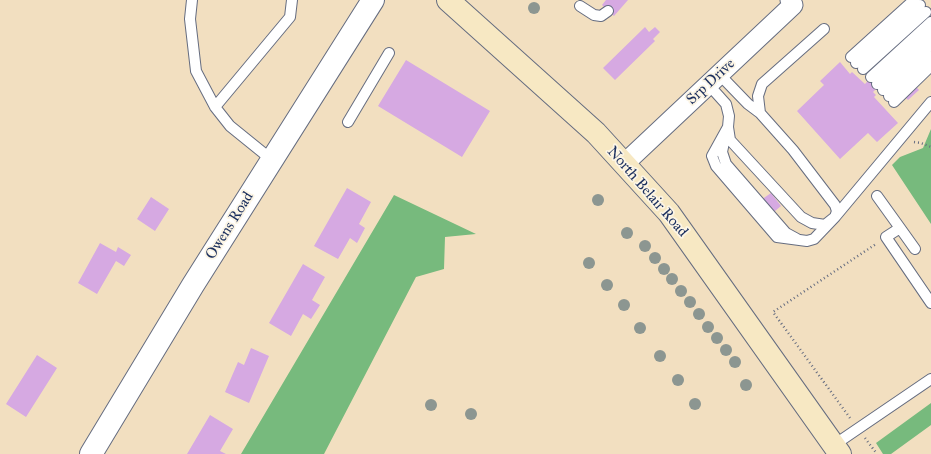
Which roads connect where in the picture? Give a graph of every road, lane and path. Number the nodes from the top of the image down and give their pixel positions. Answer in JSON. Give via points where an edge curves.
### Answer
{"nodes":[{"id":1,"x":192,"y":0,"type":"edge"},
{"id":2,"x":292,"y":0,"type":"edge"},
{"id":3,"x":374,"y":0,"type":"edge"},
{"id":4,"x":448,"y":0,"type":"edge"},
{"id":5,"x":794,"y":2,"type":"edge"},
{"id":6,"x":580,"y":6,"type":"dead end"},
{"id":7,"x":921,"y":7,"type":"edge"},
{"id":8,"x":608,"y":11,"type":"dead end"},
{"id":9,"x":931,"y":22,"type":"edge"},
{"id":10,"x":824,"y":28,"type":"dead end"},
{"id":11,"x":931,"y":33,"type":"edge"},
{"id":12,"x":931,"y":45,"type":"edge"},
{"id":13,"x":389,"y":54,"type":"dead end"},
{"id":14,"x":931,"y":57,"type":"edge"},
{"id":15,"x":931,"y":66,"type":"edge"},
{"id":16,"x":714,"y":79,"type":"junction"},
{"id":17,"x":882,"y":90,"type":"junction"},
{"id":18,"x":931,"y":102,"type":"edge"},
{"id":19,"x":215,"y":107,"type":"junction"},
{"id":20,"x":760,"y":112,"type":"junction"},
{"id":21,"x":348,"y":122,"type":"dead end"},
{"id":22,"x":728,"y":128,"type":"junction"},
{"id":23,"x":272,"y":160,"type":"junction"},
{"id":24,"x":624,"y":164,"type":"junction"},
{"id":25,"x":877,"y":196,"type":"dead end"},
{"id":26,"x":835,"y":217,"type":"junction"},
{"id":27,"x":900,"y":228,"type":"junction"},
{"id":28,"x":886,"y":237,"type":"junction"},
{"id":29,"x":915,"y":248,"type":"dead end"},
{"id":30,"x":931,"y":303,"type":"edge"},
{"id":31,"x":931,"y":379,"type":"edge"},
{"id":32,"x":857,"y":428,"type":"junction"},
{"id":33,"x":837,"y":449,"type":"edge"},
{"id":34,"x":91,"y":454,"type":"edge"},
{"id":35,"x":877,"y":454,"type":"edge"}],
"edges":[{"from":1,"to":19,"type":"lane","via":[[190,19],[196,71]]},
{"from":2,"to":19,"type":"lane","via":[[290,17]]},
{"from":3,"to":23,"type":"street","name":"Owens Road"},
{"from":4,"to":24,"type":"main road","name":"North Belair Road","via":[[596,133]]},
{"from":5,"to":16,"type":"street","name":"Srp Drive"},
{"from":6,"to":8,"type":"lane","via":[[594,15],[600,16]]},
{"from":7,"to":7,"type":"lane","via":[[857,63]]},
{"from":9,"to":17,"type":"lane"},
{"from":10,"to":20,"type":"lane","via":[[762,84],[758,96]]},
{"from":11,"to":17,"type":"lane"},
{"from":12,"to":17,"type":"lane"},
{"from":13,"to":21,"type":"lane"},
{"from":14,"to":17,"type":"lane"},
{"from":15,"to":17,"type":"lane"},
{"from":16,"to":20,"type":"lane"},
{"from":16,"to":22,"type":"lane","via":[[726,104]]},
{"from":16,"to":24,"type":"street","name":"Srp Drive"},
{"from":18,"to":26,"type":"lane"},
{"from":19,"to":23,"type":"lane","via":[[230,126]]},
{"from":20,"to":26,"type":"lane","via":[[828,194],[837,211]]},
{"from":22,"to":26,"type":"lane","via":[[730,140],[801,217],[812,223],[825,225]]},
{"from":22,"to":26,"type":"lane","via":[[722,152],[726,164],[786,233],[806,241],[814,239]]},
{"from":23,"to":34,"type":"street","name":"Owens Road"},
{"from":24,"to":33,"type":"main road","name":"North Belair Road","via":[[670,213]]},
{"from":25,"to":27,"type":"lane"},
{"from":27,"to":28,"type":"lane"},
{"from":27,"to":29,"type":"lane"},
{"from":28,"to":30,"type":"lane"},
{"from":28,"to":32,"type":"path","via":[[773,312]]},
{"from":31,"to":32,"type":"lane"},
{"from":32,"to":33,"type":"lane"},
{"from":32,"to":35,"type":"path"}]}
